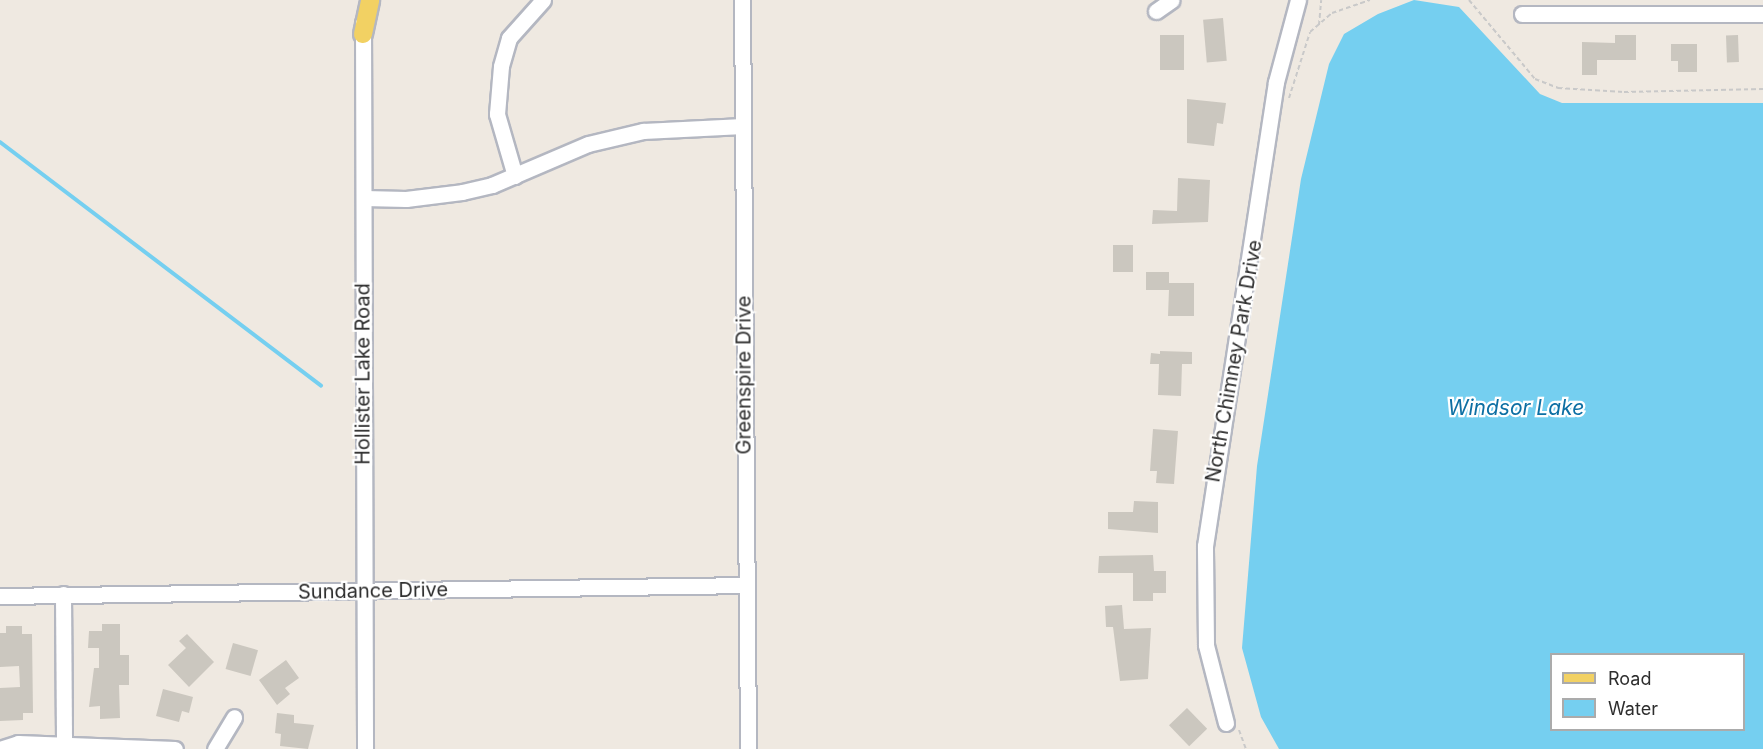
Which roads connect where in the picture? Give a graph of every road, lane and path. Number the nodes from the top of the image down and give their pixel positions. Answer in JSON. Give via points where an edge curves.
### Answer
{"nodes":[{"id":1,"x":362,"y":0,"type":"edge"},
{"id":2,"x":370,"y":0,"type":"edge"},
{"id":3,"x":543,"y":0,"type":"edge"},
{"id":4,"x":742,"y":0,"type":"edge"},
{"id":5,"x":1172,"y":0,"type":"edge"},
{"id":6,"x":1298,"y":0,"type":"edge"},
{"id":7,"x":1321,"y":0,"type":"edge"},
{"id":8,"x":1370,"y":0,"type":"edge"},
{"id":9,"x":1469,"y":0,"type":"edge"},
{"id":10,"x":1652,"y":7,"type":"edge"},
{"id":11,"x":1156,"y":11,"type":"dead end"},
{"id":12,"x":1522,"y":14,"type":"dead end"},
{"id":13,"x":1763,"y":14,"type":"edge"},
{"id":14,"x":1319,"y":25,"type":"junction"},
{"id":15,"x":363,"y":34,"type":"junction"},
{"id":16,"x":1763,"y":89,"type":"edge"},
{"id":17,"x":1287,"y":104,"type":"dead end"},
{"id":18,"x":743,"y":126,"type":"junction"},
{"id":19,"x":515,"y":176,"type":"junction"},
{"id":20,"x":364,"y":198,"type":"junction"},
{"id":21,"x":746,"y":585,"type":"junction"},
{"id":22,"x":364,"y":591,"type":"junction"},
{"id":23,"x":63,"y":594,"type":"junction"},
{"id":24,"x":0,"y":596,"type":"edge"},
{"id":25,"x":234,"y":717,"type":"dead end"},
{"id":26,"x":1232,"y":724,"type":"joint"},
{"id":27,"x":64,"y":745,"type":"junction"},
{"id":28,"x":0,"y":749,"type":"edge"},
{"id":29,"x":175,"y":749,"type":"edge"},
{"id":30,"x":215,"y":749,"type":"edge"},
{"id":31,"x":365,"y":749,"type":"edge"},
{"id":32,"x":748,"y":749,"type":"edge"},
{"id":33,"x":1246,"y":749,"type":"edge"}],
"edges":[{"from":1,"to":15,"type":"street","name":"Hollister Lake Road"},
{"from":2,"to":15,"type":"main road"},
{"from":3,"to":19,"type":"street","via":[[509,38],[501,66],[499,128]]},
{"from":4,"to":18,"type":"street","name":"Greenspire Drive"},
{"from":5,"to":11,"type":"street"},
{"from":6,"to":26,"type":"street","name":"North Chimney Park Drive","via":[[1276,82],[1205,546],[1206,645]]},
{"from":7,"to":14,"type":"path"},
{"from":8,"to":14,"type":"path","via":[[1332,14]]},
{"from":9,"to":16,"type":"path","via":[[1534,79],[1558,88],[1624,92]]},
{"from":10,"to":12,"type":"street"},
{"from":10,"to":13,"type":"street"},
{"from":14,"to":17,"type":"path","via":[[1310,32]]},
{"from":15,"to":20,"type":"street","name":"Hollister Lake Road"},
{"from":18,"to":19,"type":"street","via":[[643,131],[588,144]]},
{"from":18,"to":21,"type":"street","name":"Greenspire Drive"},
{"from":19,"to":20,"type":"street","via":[[428,197]]},
{"from":20,"to":22,"type":"street","name":"Hollister Lake Road"},
{"from":21,"to":22,"type":"street","name":"Sundance Drive"},
{"from":21,"to":32,"type":"street","name":"Greenspire Drive"},
{"from":22,"to":23,"type":"street","name":"Sundance Drive"},
{"from":22,"to":31,"type":"street","name":"Hollister Lake Road"},
{"from":23,"to":24,"type":"street","name":"Sundance Drive"},
{"from":23,"to":27,"type":"street"},
{"from":25,"to":30,"type":"street"},
{"from":26,"to":33,"type":"path"},
{"from":27,"to":28,"type":"street","via":[[18,743]]},
{"from":27,"to":29,"type":"street"}]}
